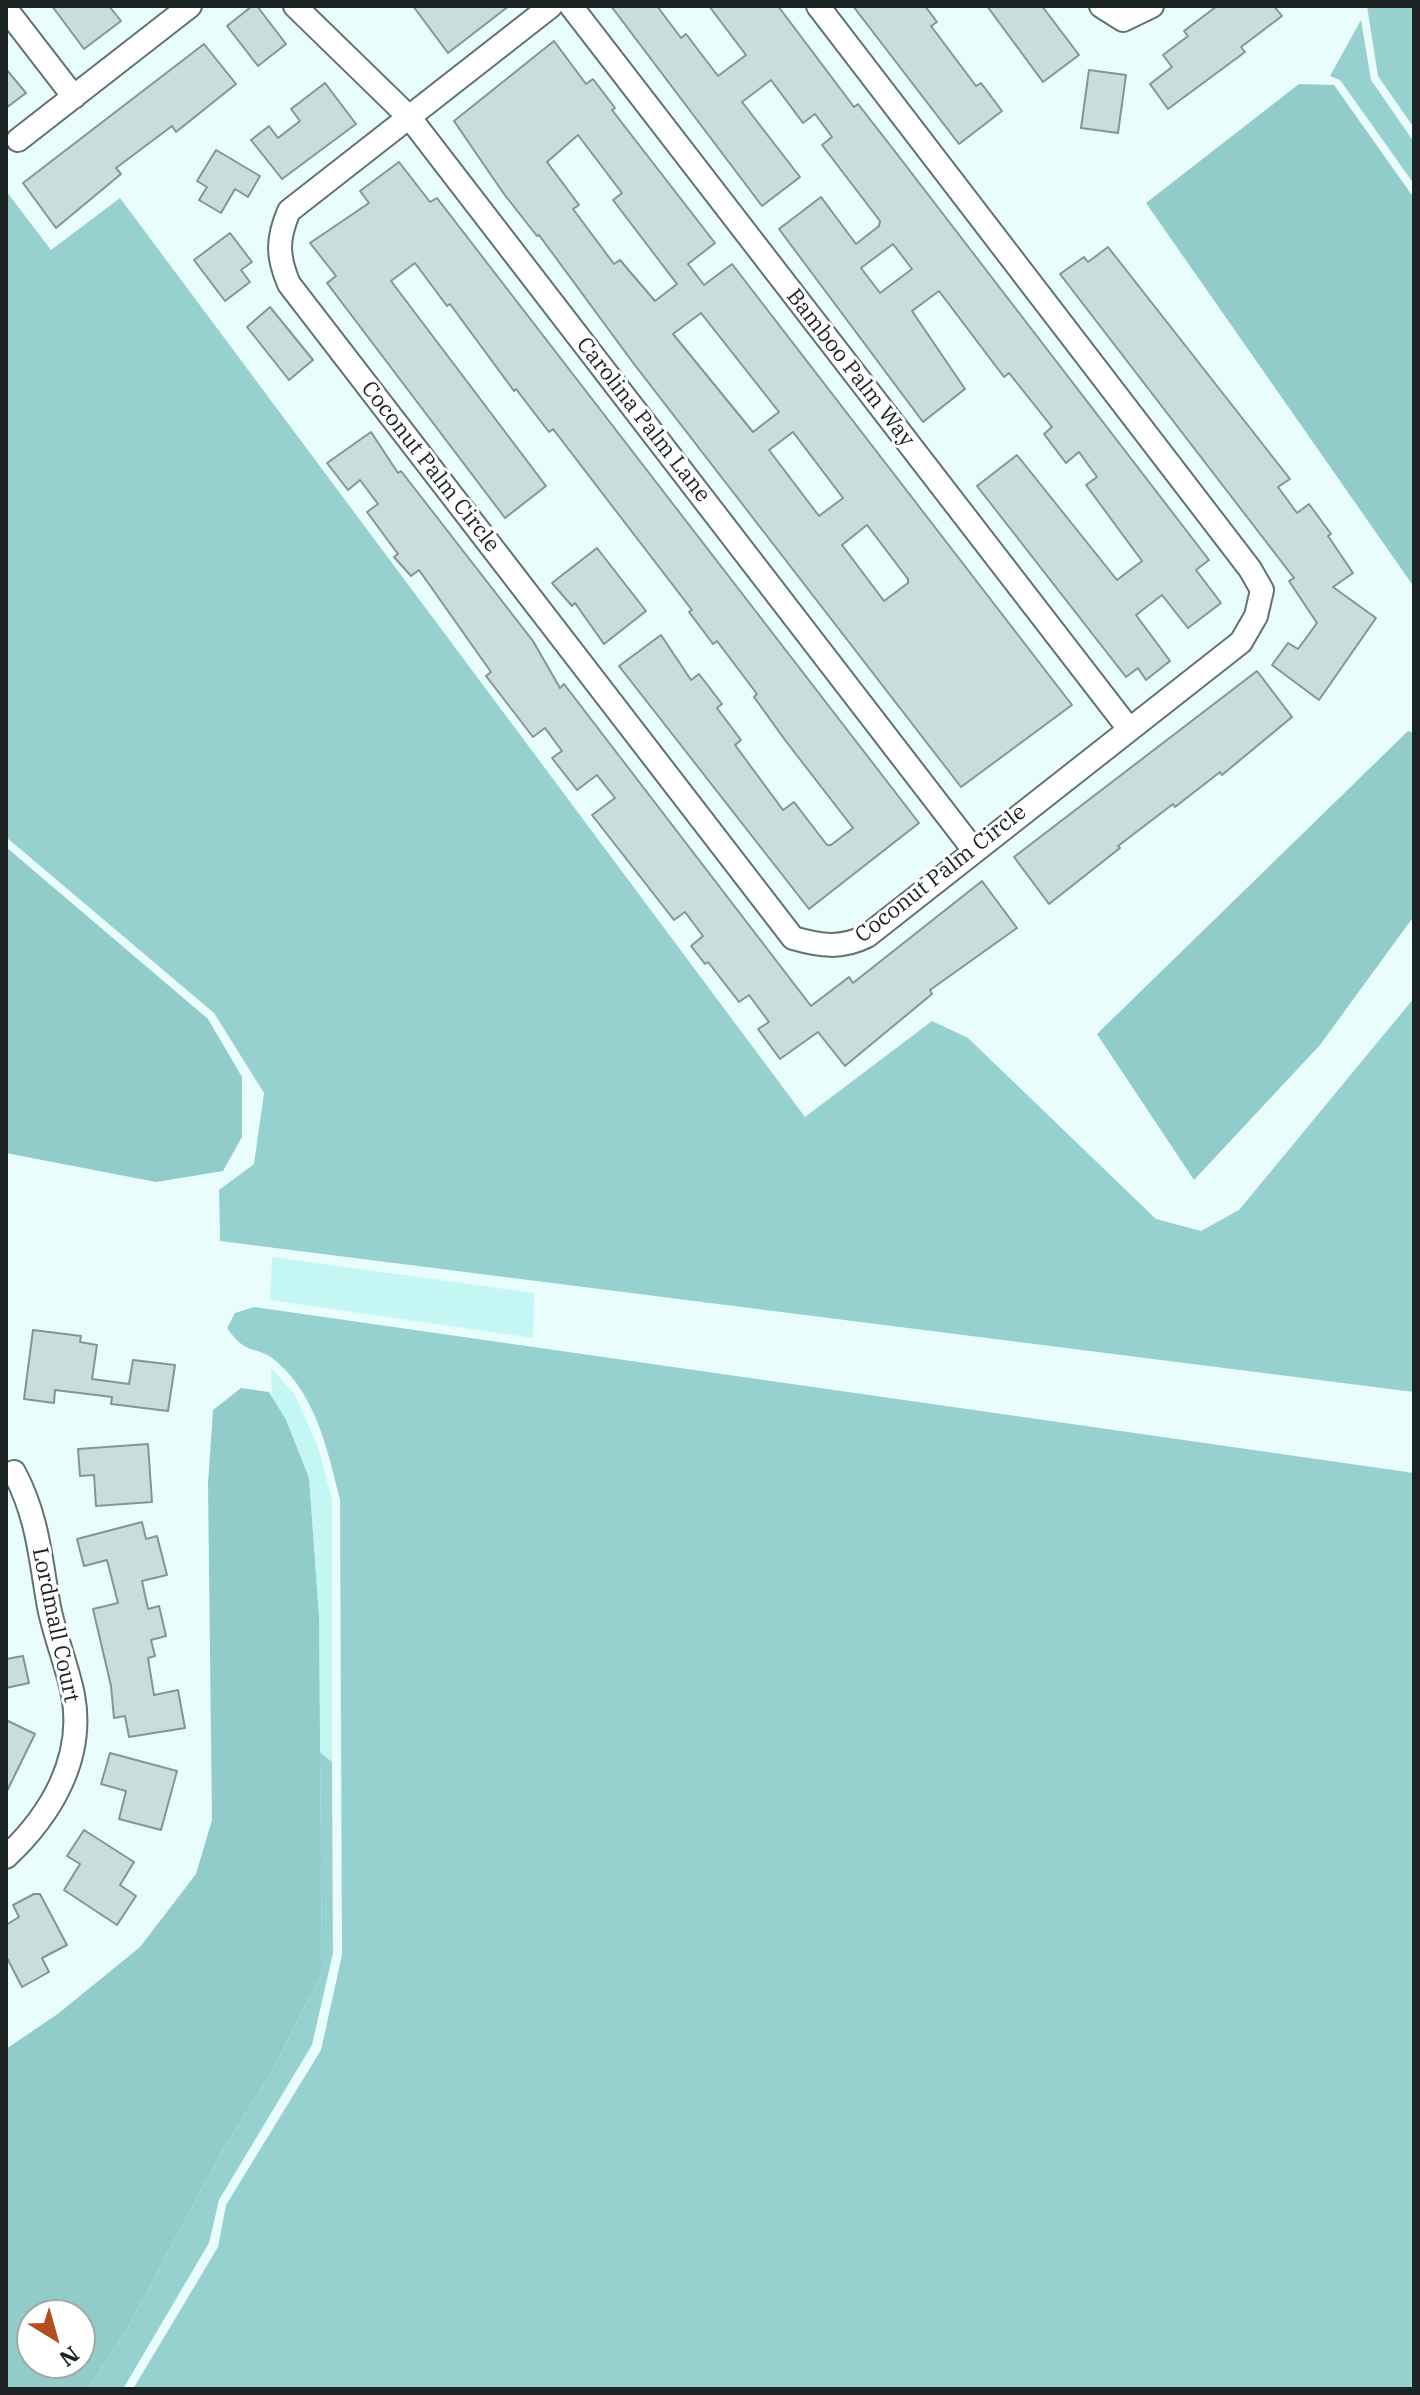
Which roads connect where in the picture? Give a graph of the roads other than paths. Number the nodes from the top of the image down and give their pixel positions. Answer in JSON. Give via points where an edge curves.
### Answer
{"nodes":[{"id":1,"x":190,"y":6,"type":"edge"},
{"id":2,"x":295,"y":6,"type":"edge"},
{"id":3,"x":551,"y":6,"type":"edge"},
{"id":4,"x":571,"y":6,"type":"edge"},
{"id":5,"x":818,"y":6,"type":"edge"},
{"id":6,"x":1101,"y":6,"type":"edge"},
{"id":7,"x":1152,"y":6,"type":"edge"},
{"id":8,"x":6,"y":9,"type":"edge"},
{"id":9,"x":74,"y":97,"type":"junction"},
{"id":10,"x":410,"y":118,"type":"junction"},
{"id":11,"x":18,"y":140,"type":"dead end"},
{"id":12,"x":1129,"y":729,"type":"junction"},
{"id":13,"x":973,"y":849,"type":"junction"},
{"id":14,"x":14,"y":1472,"type":"dead end"},
{"id":15,"x":6,"y":1857,"type":"edge"}],
"edges":[{"from":1,"to":9,"type":"street"},
{"from":2,"to":10,"type":"street","name":"Carolina Palm Lane"},
{"from":3,"to":10,"type":"street","name":"Coconut Palm Circle"},
{"from":4,"to":12,"type":"street","name":"Bamboo Palm Way"},
{"from":5,"to":12,"type":"street","name":"Coconut Palm Circle","via":[[1262,590],[1256,616],[1241,642]]},
{"from":6,"to":7,"type":"street","via":[[1123,20]]},
{"from":8,"to":9,"type":"street"},
{"from":9,"to":11,"type":"street"},
{"from":10,"to":13,"type":"street","name":"Carolina Palm Lane"},
{"from":10,"to":13,"type":"street","name":"Coconut Palm Circle","via":[[289,211],[278,236],[279,261],[289,284],[793,938],[819,946],[847,945],[867,936]]},
{"from":12,"to":13,"type":"street","name":"Coconut Palm Circle"},
{"from":14,"to":15,"type":"street","name":"Lordmall Court","via":[[31,1503],[73,1698],[73,1741],[61,1788],[35,1830]]}]}
